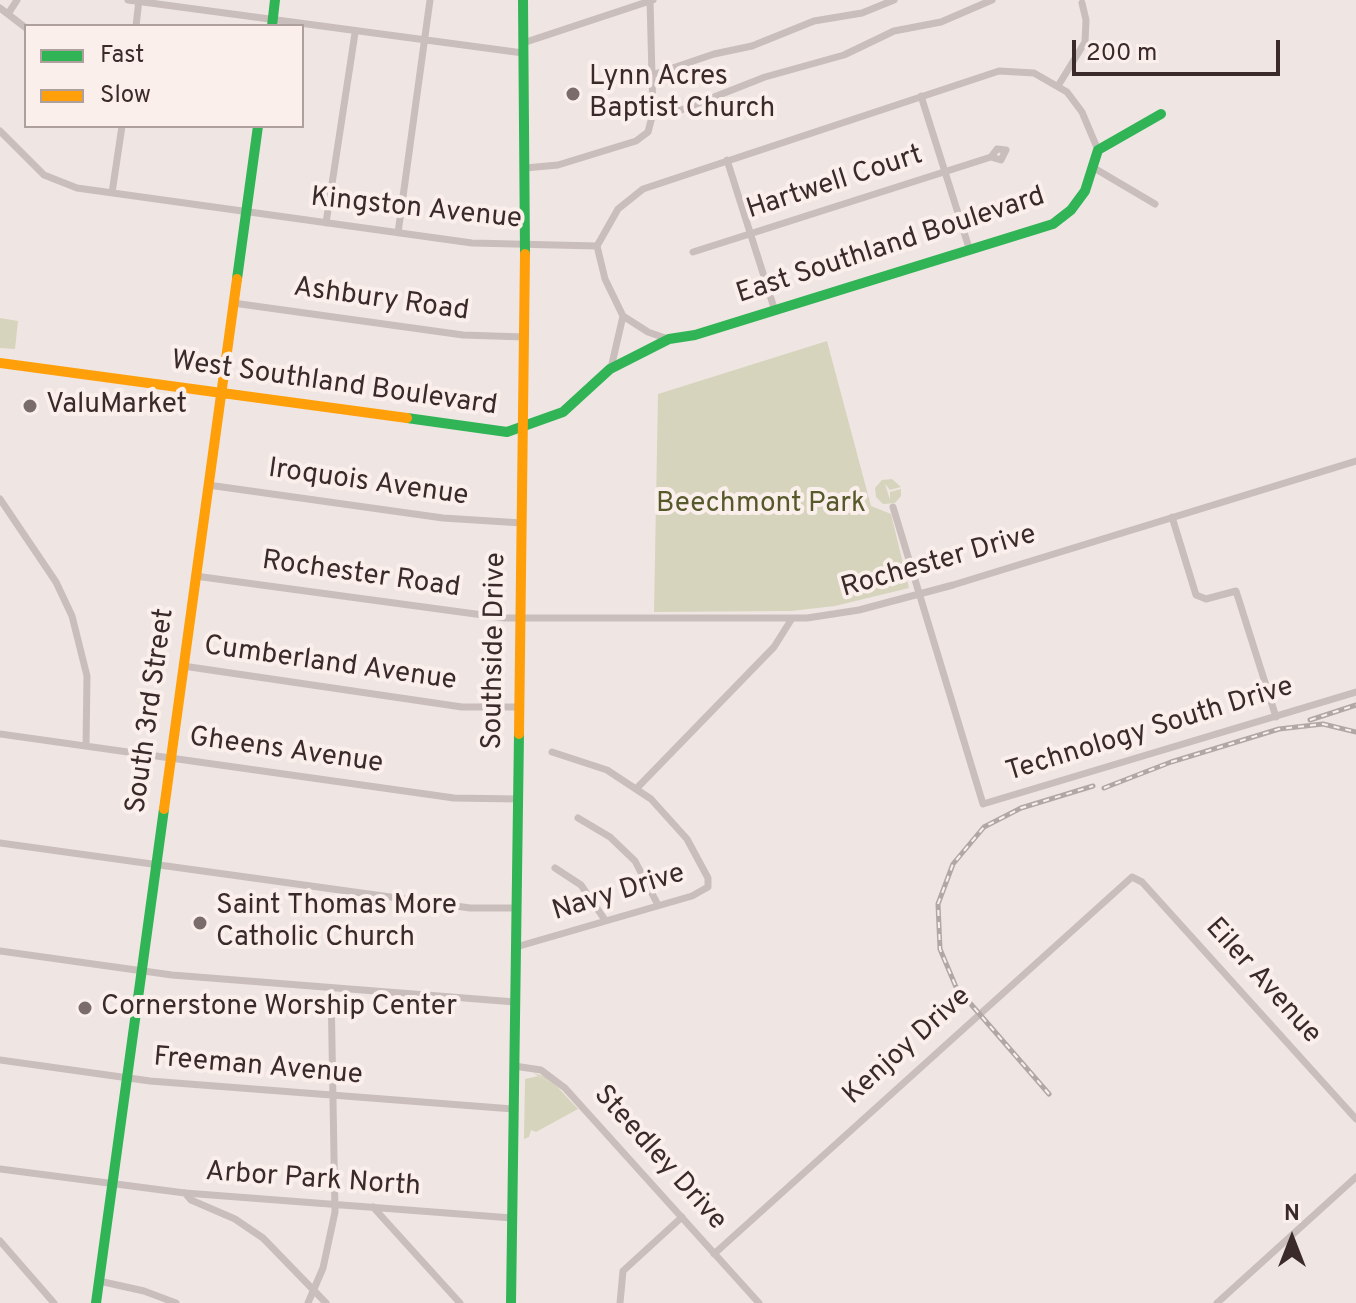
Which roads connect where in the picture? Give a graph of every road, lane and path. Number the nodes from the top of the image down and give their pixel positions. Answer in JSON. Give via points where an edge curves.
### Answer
{"nodes":[{"id":1,"x":17,"y":0,"type":"edge"},
{"id":2,"x":128,"y":0,"type":"edge"},
{"id":3,"x":275,"y":0,"type":"edge"},
{"id":4,"x":430,"y":0,"type":"edge"},
{"id":5,"x":523,"y":0,"type":"edge"},
{"id":6,"x":651,"y":0,"type":"edge"},
{"id":7,"x":894,"y":0,"type":"edge"},
{"id":8,"x":992,"y":0,"type":"edge"},
{"id":9,"x":139,"y":1,"type":"edge"},
{"id":10,"x":1082,"y":3,"type":"dead end"},
{"id":11,"x":0,"y":8,"type":"edge"},
{"id":12,"x":8,"y":14,"type":"junction"},
{"id":13,"x":272,"y":23,"type":"edge"},
{"id":14,"x":136,"y":24,"type":"edge"},
{"id":15,"x":24,"y":26,"type":"edge"},
{"id":16,"x":304,"y":27,"type":"edge"},
{"id":17,"x":355,"y":33,"type":"junction"},
{"id":18,"x":424,"y":42,"type":"junction"},
{"id":19,"x":523,"y":48,"type":"junction"},
{"id":20,"x":652,"y":75,"type":"junction"},
{"id":21,"x":1058,"y":86,"type":"junction"},
{"id":22,"x":921,"y":96,"type":"junction"},
{"id":23,"x":653,"y":113,"type":"junction"},
{"id":24,"x":1161,"y":114,"type":"dead end"},
{"id":25,"x":122,"y":128,"type":"edge"},
{"id":26,"x":258,"y":128,"type":"edge"},
{"id":27,"x":0,"y":131,"type":"edge"},
{"id":28,"x":1098,"y":150,"type":"junction"},
{"id":29,"x":991,"y":157,"type":"dead end"},
{"id":30,"x":727,"y":160,"type":"junction"},
{"id":31,"x":525,"y":168,"type":"junction"},
{"id":32,"x":1094,"y":168,"type":"junction"},
{"id":33,"x":946,"y":172,"type":"junction"},
{"id":34,"x":112,"y":193,"type":"junction"},
{"id":35,"x":1155,"y":204,"type":"dead end"},
{"id":36,"x":246,"y":212,"type":"junction"},
{"id":37,"x":326,"y":223,"type":"junction"},
{"id":38,"x":398,"y":233,"type":"junction"},
{"id":39,"x":752,"y":234,"type":"junction"},
{"id":40,"x":525,"y":244,"type":"junction"},
{"id":41,"x":597,"y":246,"type":"junction"},
{"id":42,"x":970,"y":251,"type":"junction"},
{"id":43,"x":693,"y":252,"type":"dead end"},
{"id":44,"x":233,"y":303,"type":"junction"},
{"id":45,"x":775,"y":311,"type":"junction"},
{"id":46,"x":623,"y":316,"type":"junction"},
{"id":47,"x":524,"y":337,"type":"junction"},
{"id":48,"x":669,"y":339,"type":"junction"},
{"id":49,"x":639,"y":355,"type":"joint"},
{"id":50,"x":0,"y":363,"type":"edge"},
{"id":51,"x":610,"y":369,"type":"junction"},
{"id":52,"x":221,"y":394,"type":"junction"},
{"id":53,"x":521,"y":429,"type":"junction"},
{"id":54,"x":1356,"y":461,"type":"edge"},
{"id":55,"x":208,"y":485,"type":"junction"},
{"id":56,"x":0,"y":499,"type":"edge"},
{"id":57,"x":893,"y":507,"type":"dead end"},
{"id":58,"x":1172,"y":517,"type":"junction"},
{"id":59,"x":522,"y":523,"type":"junction"},
{"id":60,"x":195,"y":576,"type":"junction"},
{"id":61,"x":919,"y":594,"type":"junction"},
{"id":62,"x":520,"y":618,"type":"junction"},
{"id":63,"x":791,"y":620,"type":"junction"},
{"id":64,"x":183,"y":666,"type":"junction"},
{"id":65,"x":1356,"y":692,"type":"edge"},
{"id":66,"x":520,"y":707,"type":"junction"},
{"id":67,"x":1276,"y":717,"type":"junction"},
{"id":68,"x":0,"y":734,"type":"edge"},
{"id":69,"x":86,"y":746,"type":"junction"},
{"id":70,"x":552,"y":752,"type":"dead end"},
{"id":71,"x":170,"y":757,"type":"junction"},
{"id":72,"x":637,"y":788,"type":"junction"},
{"id":73,"x":518,"y":799,"type":"junction"},
{"id":74,"x":578,"y":818,"type":"dead end"},
{"id":75,"x":0,"y":843,"type":"edge"},
{"id":76,"x":155,"y":864,"type":"junction"},
{"id":77,"x":555,"y":868,"type":"dead end"},
{"id":78,"x":1134,"y":877,"type":"joint"},
{"id":79,"x":658,"y":905,"type":"junction"},
{"id":80,"x":516,"y":908,"type":"junction"},
{"id":81,"x":605,"y":920,"type":"junction"},
{"id":82,"x":516,"y":947,"type":"junction"},
{"id":83,"x":0,"y":951,"type":"edge"},
{"id":84,"x":140,"y":971,"type":"junction"},
{"id":85,"x":331,"y":988,"type":"junction"},
{"id":86,"x":515,"y":1002,"type":"junction"},
{"id":87,"x":0,"y":1060,"type":"edge"},
{"id":88,"x":514,"y":1066,"type":"junction"},
{"id":89,"x":125,"y":1078,"type":"junction"},
{"id":90,"x":331,"y":1096,"type":"junction"},
{"id":91,"x":513,"y":1109,"type":"junction"},
{"id":92,"x":1356,"y":1119,"type":"edge"},
{"id":93,"x":0,"y":1169,"type":"edge"},
{"id":94,"x":1356,"y":1177,"type":"edge"},
{"id":95,"x":111,"y":1185,"type":"junction"},
{"id":96,"x":185,"y":1193,"type":"junction"},
{"id":97,"x":335,"y":1204,"type":"junction"},
{"id":98,"x":373,"y":1207,"type":"junction"},
{"id":99,"x":682,"y":1217,"type":"junction"},
{"id":100,"x":512,"y":1218,"type":"junction"},
{"id":101,"x":0,"y":1241,"type":"edge"},
{"id":102,"x":714,"y":1254,"type":"junction"},
{"id":103,"x":99,"y":1281,"type":"junction"},
{"id":104,"x":314,"y":1290,"type":"junction"},
{"id":105,"x":54,"y":1303,"type":"edge"},
{"id":106,"x":96,"y":1303,"type":"edge"},
{"id":107,"x":176,"y":1303,"type":"edge"},
{"id":108,"x":308,"y":1303,"type":"edge"},
{"id":109,"x":326,"y":1303,"type":"edge"},
{"id":110,"x":460,"y":1303,"type":"edge"},
{"id":111,"x":511,"y":1303,"type":"edge"},
{"id":112,"x":620,"y":1303,"type":"edge"},
{"id":113,"x":759,"y":1303,"type":"edge"},
{"id":114,"x":1217,"y":1303,"type":"edge"}],
"edges":[{"from":1,"to":12,"type":"street"},
{"from":2,"to":9,"type":"street"},
{"from":3,"to":13,"type":"street"},
{"from":4,"to":18,"type":"street"},
{"from":5,"to":19,"type":"street","name":"Southside Drive"},
{"from":6,"to":19,"type":"street"},
{"from":6,"to":20,"type":"street"},
{"from":7,"to":20,"type":"street"},
{"from":8,"to":23,"type":"street","via":[[681,110]]},
{"from":9,"to":13,"type":"street"},
{"from":9,"to":14,"type":"street"},
{"from":10,"to":21,"type":"street","via":[[1085,42]]},
{"from":11,"to":12,"type":"street"},
{"from":12,"to":15,"type":"street"},
{"from":16,"to":17,"type":"street"},
{"from":17,"to":18,"type":"street"},
{"from":17,"to":37,"type":"street"},
{"from":18,"to":19,"type":"street"},
{"from":18,"to":38,"type":"street"},
{"from":19,"to":31,"type":"street","name":"Southside Drive"},
{"from":20,"to":23,"type":"street"},
{"from":21,"to":22,"type":"street","via":[[1034,73],[1012,70]]},
{"from":21,"to":28,"type":"street","via":[[1079,106]]},
{"from":22,"to":30,"type":"street"},
{"from":22,"to":33,"type":"street"},
{"from":23,"to":31,"type":"street","via":[[652,126],[639,139],[558,165]]},
{"from":24,"to":28,"type":"street"},
{"from":25,"to":34,"type":"street"},
{"from":26,"to":36,"type":"street","name":"South 3rd Street"},
{"from":27,"to":34,"type":"street","name":"Kingston Avenue","via":[[54,181]]},
{"from":28,"to":32,"type":"street","name":"East Southland Boulevard"},
{"from":29,"to":33,"type":"street","name":"Hartwell Court"},
{"from":30,"to":39,"type":"street"},
{"from":30,"to":41,"type":"street","via":[[633,195],[618,209]]},
{"from":31,"to":40,"type":"street","name":"Southside Drive"},
{"from":32,"to":35,"type":"street"},
{"from":32,"to":42,"type":"street","name":"East Southland Boulevard","via":[[1085,191],[1062,218],[1041,230]]},
{"from":33,"to":39,"type":"street","name":"Hartwell Court"},
{"from":33,"to":42,"type":"street"},
{"from":34,"to":36,"type":"street","name":"Kingston Avenue"},
{"from":36,"to":37,"type":"street","name":"Kingston Avenue"},
{"from":36,"to":44,"type":"street","name":"South 3rd Street"},
{"from":37,"to":38,"type":"street","name":"Kingston Avenue"},
{"from":38,"to":40,"type":"street","name":"Kingston Avenue"},
{"from":39,"to":43,"type":"street","name":"Hartwell Court"},
{"from":39,"to":45,"type":"street"},
{"from":40,"to":41,"type":"street","name":"Kingston Avenue"},
{"from":40,"to":47,"type":"street","name":"Southside Drive"},
{"from":41,"to":46,"type":"street"},
{"from":42,"to":45,"type":"street","name":"East Southland Boulevard"},
{"from":44,"to":47,"type":"street","name":"Ashbury Road","via":[[463,335]]},
{"from":44,"to":52,"type":"street","name":"South 3rd Street"},
{"from":45,"to":48,"type":"street","name":"East Southland Boulevard"},
{"from":46,"to":48,"type":"street"},
{"from":46,"to":51,"type":"street"},
{"from":47,"to":53,"type":"street","name":"Southside Drive"},
{"from":48,"to":49,"type":"street","name":"East Southland Boulevard"},
{"from":49,"to":51,"type":"street","name":"West Southland Boulevard"},
{"from":50,"to":52,"type":"street","name":"West Southland Boulevard"},
{"from":51,"to":53,"type":"street","name":"West Southland Boulevard","via":[[563,412]]},
{"from":52,"to":53,"type":"street","name":"West Southland Boulevard","via":[[477,430]]},
{"from":52,"to":55,"type":"street","name":"South 3rd Street"},
{"from":53,"to":59,"type":"street","name":"Southside Drive"},
{"from":54,"to":58,"type":"street","name":"Rochester Drive"},
{"from":55,"to":59,"type":"street","name":"Iroquois Avenue","via":[[443,518]]},
{"from":55,"to":60,"type":"street","name":"South 3rd Street"},
{"from":56,"to":69,"type":"street","via":[[56,582],[72,616],[87,674]]},
{"from":57,"to":61,"type":"street"},
{"from":58,"to":61,"type":"street","name":"Rochester Drive"},
{"from":58,"to":67,"type":"street","via":[[1196,595],[1206,599],[1236,591]]},
{"from":59,"to":62,"type":"street","name":"Southside Drive"},
{"from":60,"to":62,"type":"street","name":"Rochester Road"},
{"from":60,"to":64,"type":"street","name":"South 3rd Street"},
{"from":61,"to":63,"type":"street","name":"Rochester Drive"},
{"from":61,"to":67,"type":"street","name":"Technology South Drive","via":[[983,804]]},
{"from":62,"to":63,"type":"street","name":"Rochester Drive"},
{"from":62,"to":66,"type":"street","name":"Southside Drive"},
{"from":63,"to":72,"type":"street","via":[[774,647]]},
{"from":64,"to":66,"type":"street","name":"Cumberland Avenue","via":[[462,707]]},
{"from":64,"to":71,"type":"street","name":"South 3rd Street"},
{"from":65,"to":67,"type":"street","name":"Technology South Drive"},
{"from":66,"to":73,"type":"street","name":"Southside Drive"},
{"from":68,"to":69,"type":"street","name":"Gheens Avenue"},
{"from":69,"to":71,"type":"street","name":"Gheens Avenue"},
{"from":70,"to":72,"type":"street","name":"Navy Drive","via":[[586,761]]},
{"from":71,"to":73,"type":"street","name":"Gheens Avenue","via":[[454,798]]},
{"from":71,"to":76,"type":"street","name":"South 3rd Street"},
{"from":72,"to":79,"type":"street","name":"Navy Drive","via":[[687,839],[708,878],[706,891]]},
{"from":73,"to":80,"type":"street","name":"Southside Drive"},
{"from":74,"to":79,"type":"street","via":[[610,837],[635,861]]},
{"from":75,"to":76,"type":"street"},
{"from":76,"to":80,"type":"street","via":[[470,908]]},
{"from":76,"to":84,"type":"street","name":"South 3rd Street"},
{"from":77,"to":81,"type":"street","via":[[581,885]]},
{"from":78,"to":92,"type":"street","name":"Eiler Avenue"},
{"from":78,"to":102,"type":"street","name":"Kenjoy Drive","via":[[1120,884]]},
{"from":79,"to":81,"type":"street","name":"Navy Drive"},
{"from":80,"to":82,"type":"street","name":"Southside Drive"},
{"from":81,"to":82,"type":"street","name":"Navy Drive"},
{"from":82,"to":86,"type":"street","name":"Southside Drive"},
{"from":83,"to":84,"type":"street"},
{"from":84,"to":85,"type":"street"},
{"from":84,"to":89,"type":"street","name":"South 3rd Street"},
{"from":85,"to":86,"type":"street"},
{"from":85,"to":90,"type":"street"},
{"from":86,"to":88,"type":"street","name":"Southside Drive"},
{"from":87,"to":89,"type":"street","name":"Freeman Avenue"},
{"from":88,"to":91,"type":"street","name":"Southside Drive"},
{"from":88,"to":99,"type":"street","name":"Steedley Drive","via":[[553,1076]]},
{"from":89,"to":90,"type":"street","name":"Freeman Avenue"},
{"from":89,"to":95,"type":"street","name":"South 3rd Street"},
{"from":90,"to":91,"type":"street","name":"Freeman Avenue"},
{"from":90,"to":97,"type":"street"},
{"from":91,"to":100,"type":"street","name":"Southside Drive"},
{"from":93,"to":95,"type":"street","name":"Arbor Park North"},
{"from":94,"to":114,"type":"street"},
{"from":95,"to":96,"type":"street","name":"Arbor Park North"},
{"from":95,"to":103,"type":"street","name":"South 3rd Street"},
{"from":96,"to":97,"type":"street","name":"Arbor Park North"},
{"from":96,"to":104,"type":"street","via":[[263,1238]]},
{"from":97,"to":98,"type":"street","name":"Arbor Park North"},
{"from":97,"to":104,"type":"street"},
{"from":98,"to":100,"type":"street","name":"Arbor Park North"},
{"from":98,"to":110,"type":"street"},
{"from":99,"to":102,"type":"street","name":"Steedley Drive"},
{"from":99,"to":112,"type":"street","via":[[623,1271]]},
{"from":100,"to":111,"type":"street","name":"Southside Drive"},
{"from":101,"to":105,"type":"street"},
{"from":102,"to":113,"type":"street","name":"Steedley Drive"},
{"from":103,"to":106,"type":"street","name":"South 3rd Street"},
{"from":103,"to":107,"type":"street"},
{"from":104,"to":108,"type":"street"},
{"from":104,"to":109,"type":"street"}]}
